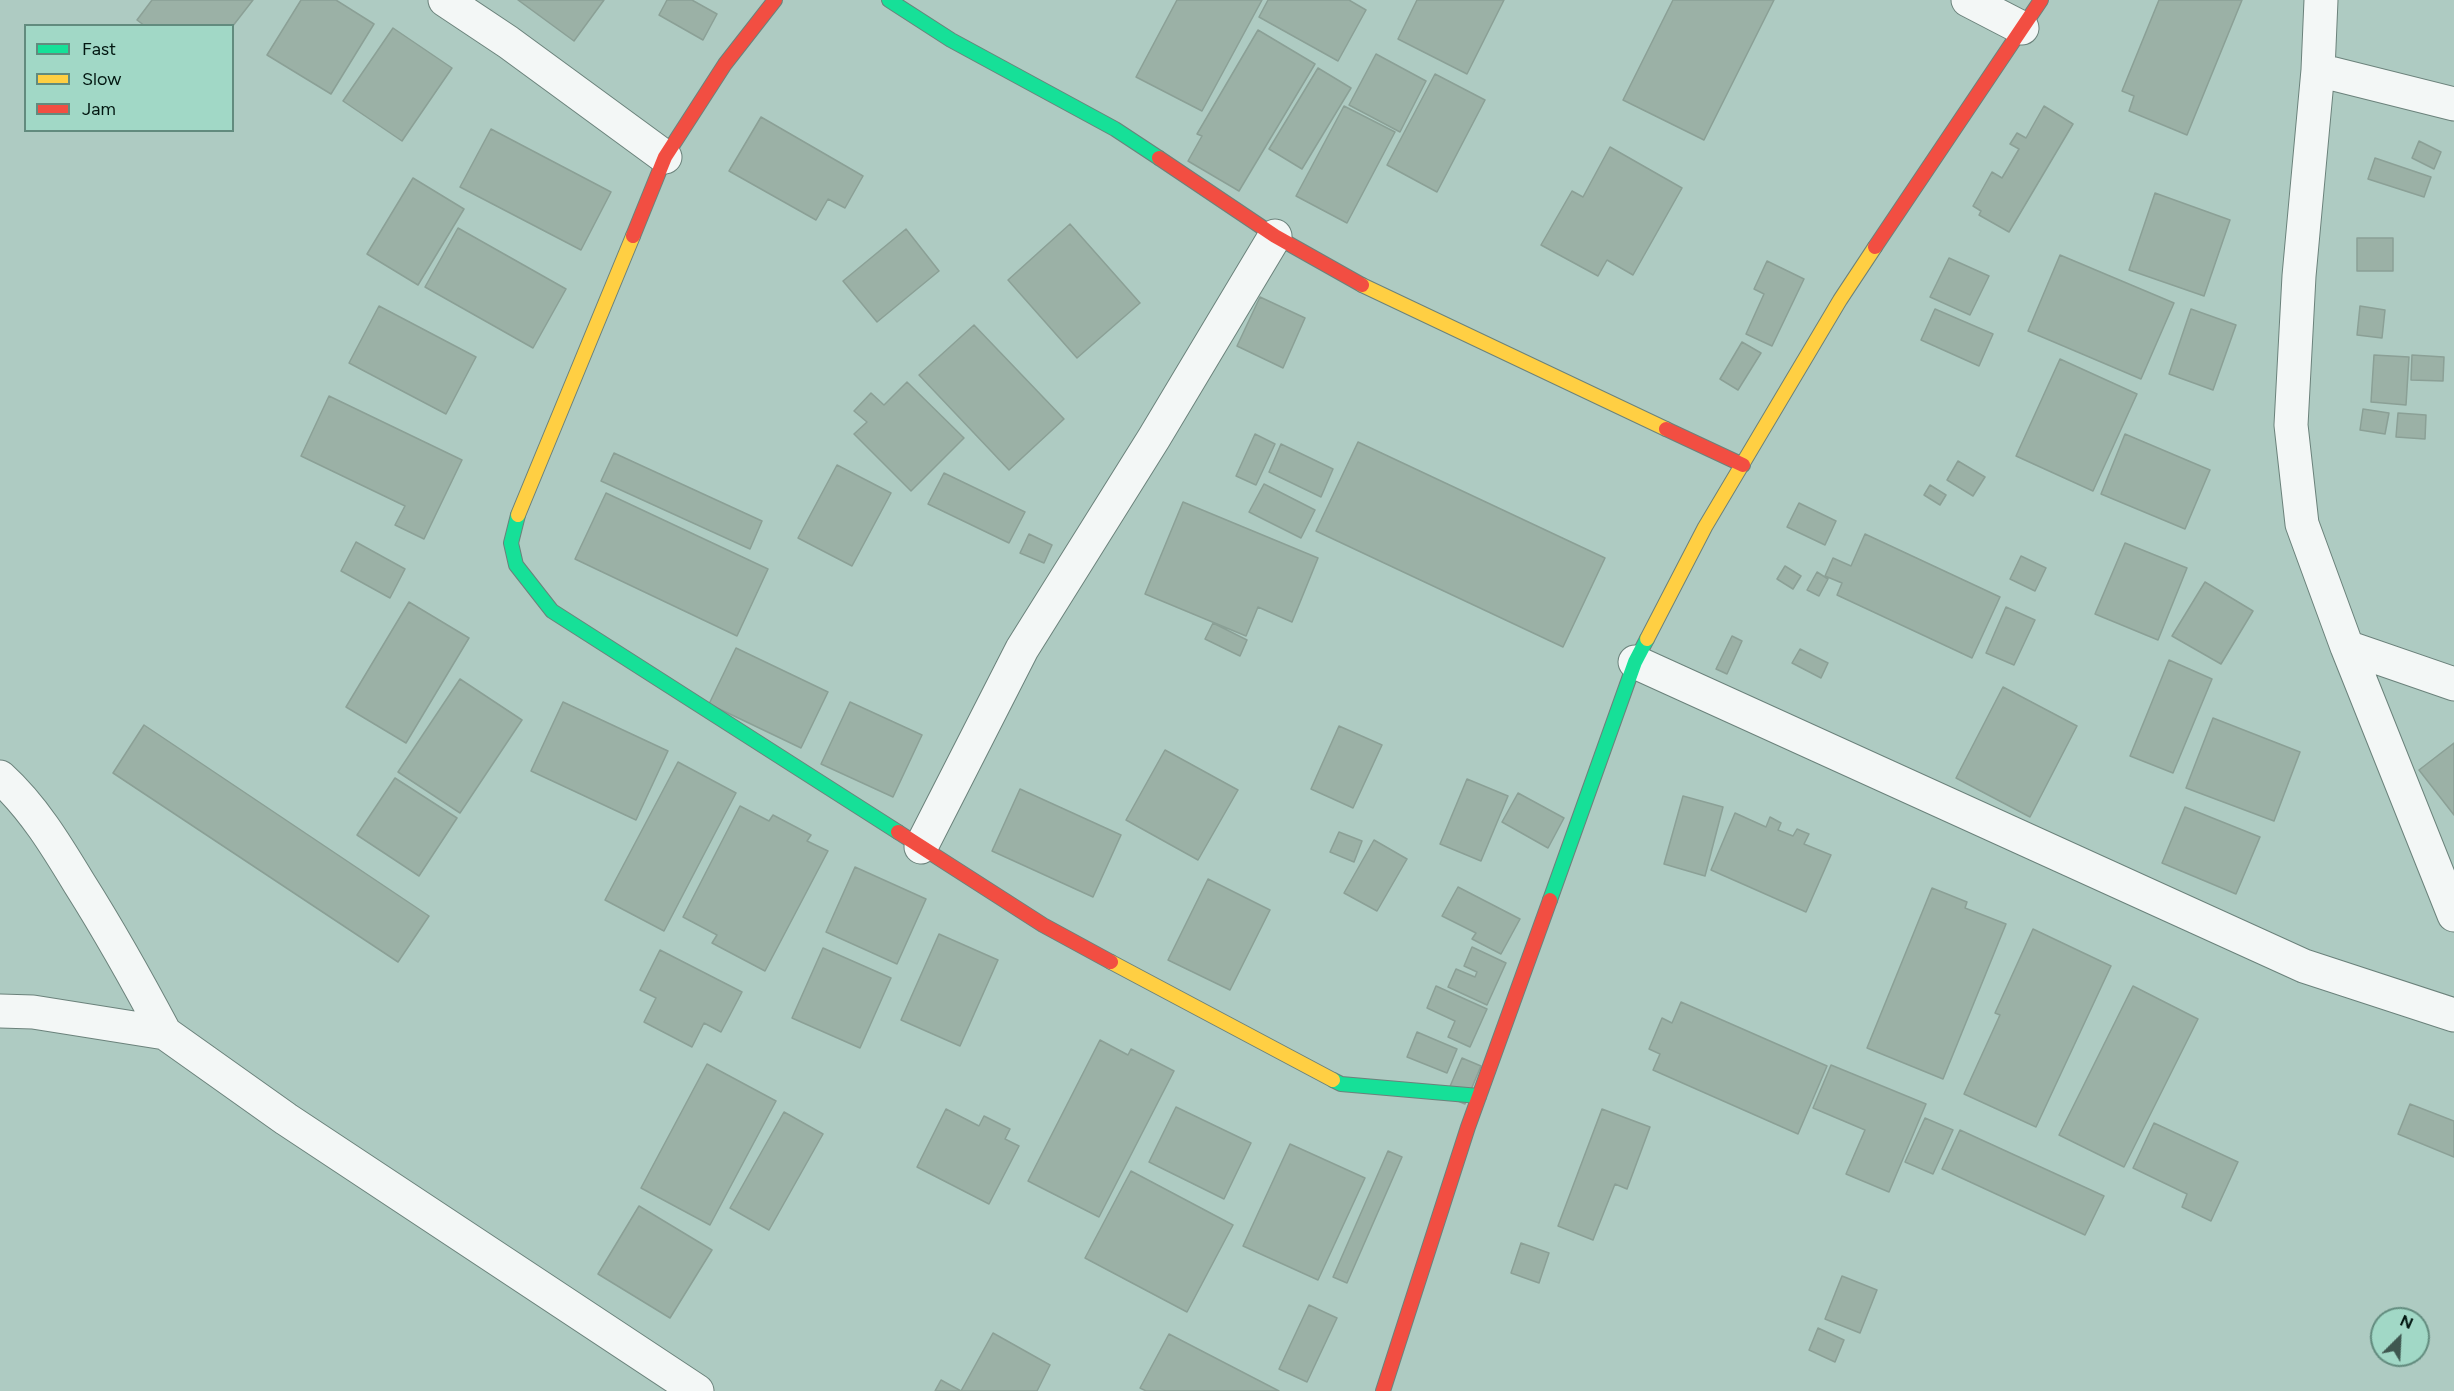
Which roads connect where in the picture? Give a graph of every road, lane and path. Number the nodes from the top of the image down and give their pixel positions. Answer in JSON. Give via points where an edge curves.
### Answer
{"nodes":[{"id":1,"x":445,"y":0,"type":"edge"},
{"id":2,"x":775,"y":0,"type":"edge"},
{"id":3,"x":889,"y":0,"type":"edge"},
{"id":4,"x":1968,"y":0,"type":"edge"},
{"id":5,"x":2041,"y":0,"type":"edge"},
{"id":6,"x":2321,"y":0,"type":"edge"},
{"id":7,"x":2022,"y":28,"type":"junction"},
{"id":8,"x":2318,"y":70,"type":"junction"},
{"id":9,"x":2454,"y":104,"type":"edge"},
{"id":10,"x":665,"y":157,"type":"junction"},
{"id":11,"x":1275,"y":236,"type":"junction"},
{"id":12,"x":1743,"y":465,"type":"junction"},
{"id":13,"x":2347,"y":647,"type":"junction"},
{"id":14,"x":1635,"y":662,"type":"junction"},
{"id":15,"x":2454,"y":684,"type":"edge"},
{"id":16,"x":0,"y":777,"type":"edge"},
{"id":17,"x":921,"y":847,"type":"junction"},
{"id":18,"x":2454,"y":915,"type":"edge"},
{"id":19,"x":0,"y":1011,"type":"edge"},
{"id":20,"x":2454,"y":1015,"type":"edge"},
{"id":21,"x":165,"y":1034,"type":"junction"},
{"id":22,"x":1479,"y":1096,"type":"junction"},
{"id":23,"x":697,"y":1391,"type":"edge"},
{"id":24,"x":1383,"y":1391,"type":"edge"}],
"edges":[{"from":1,"to":10,"type":"street"},
{"from":2,"to":10,"type":"street","via":[[725,64]]},
{"from":3,"to":11,"type":"street","via":[[951,40],[1115,129]]},
{"from":4,"to":7,"type":"street"},
{"from":5,"to":7,"type":"street"},
{"from":6,"to":8,"type":"street"},
{"from":7,"to":12,"type":"street","via":[[1840,300]]},
{"from":8,"to":9,"type":"street"},
{"from":8,"to":13,"type":"street","via":[[2290,425],[2302,524]]},
{"from":10,"to":17,"type":"street","via":[[518,516],[512,543],[516,565],[552,611]]},
{"from":11,"to":12,"type":"street","via":[[1372,291]]},
{"from":11,"to":17,"type":"street","via":[[1022,650]]},
{"from":12,"to":14,"type":"street","via":[[1705,527]]},
{"from":13,"to":15,"type":"street"},
{"from":13,"to":18,"type":"street"},
{"from":14,"to":20,"type":"street","via":[[2304,966]]},
{"from":14,"to":22,"type":"street"},
{"from":16,"to":21,"type":"street","via":[[44,826],[129,964]]},
{"from":17,"to":22,"type":"street","via":[[1043,925],[1341,1084]]},
{"from":19,"to":21,"type":"street","via":[[33,1012]]},
{"from":21,"to":23,"type":"street","via":[[286,1119]]},
{"from":22,"to":24,"type":"street"}]}
